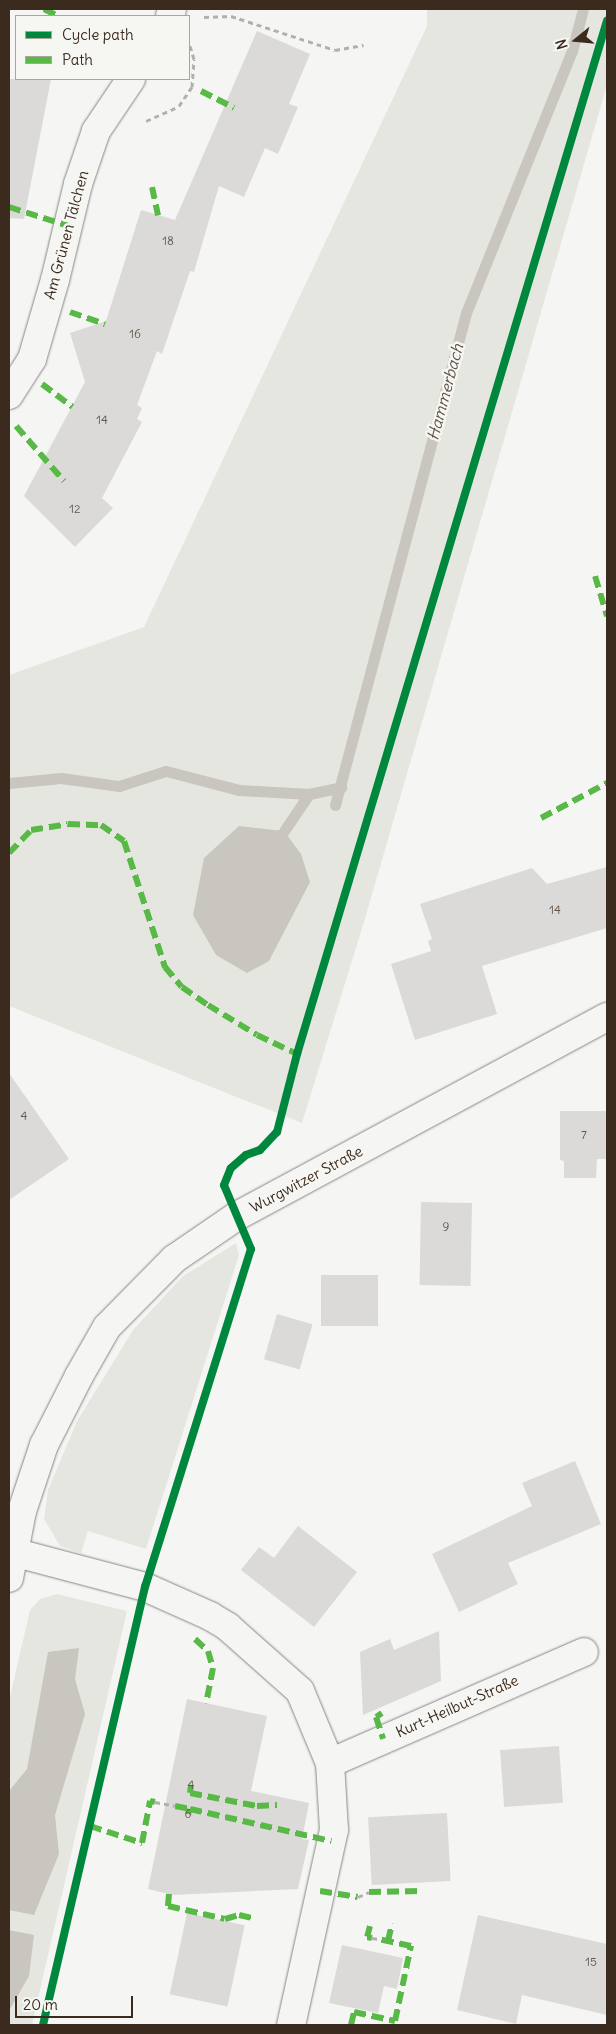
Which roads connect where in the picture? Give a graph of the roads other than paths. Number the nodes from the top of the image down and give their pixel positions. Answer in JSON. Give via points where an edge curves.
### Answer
{"nodes":[{"id":1,"x":130,"y":80,"type":"edge"},
{"id":2,"x":9,"y":395,"type":"edge"},
{"id":3,"x":607,"y":1016,"type":"edge"},
{"id":4,"x":11,"y":1561,"type":"edge"},
{"id":5,"x":584,"y":1652,"type":"dead end"},
{"id":6,"x":330,"y":1763,"type":"junction"},
{"id":7,"x":291,"y":2025,"type":"edge"}],
"edges":[{"from":1,"to":2,"type":"street","name":"Am Grünen Tälchen","via":[[96,131],[78,184],[32,359]]},
{"from":3,"to":4,"type":"street","name":"Wurgwitzer Straße","via":[[237,1216],[174,1259],[107,1327],[79,1376],[44,1445],[22,1510]]},
{"from":4,"to":6,"type":"street","via":[[145,1588],[228,1627],[300,1691]]},
{"from":5,"to":6,"type":"street","name":"Kurt-Heilbut-Straße"},
{"from":6,"to":7,"type":"street","via":[[334,1830]]}]}
